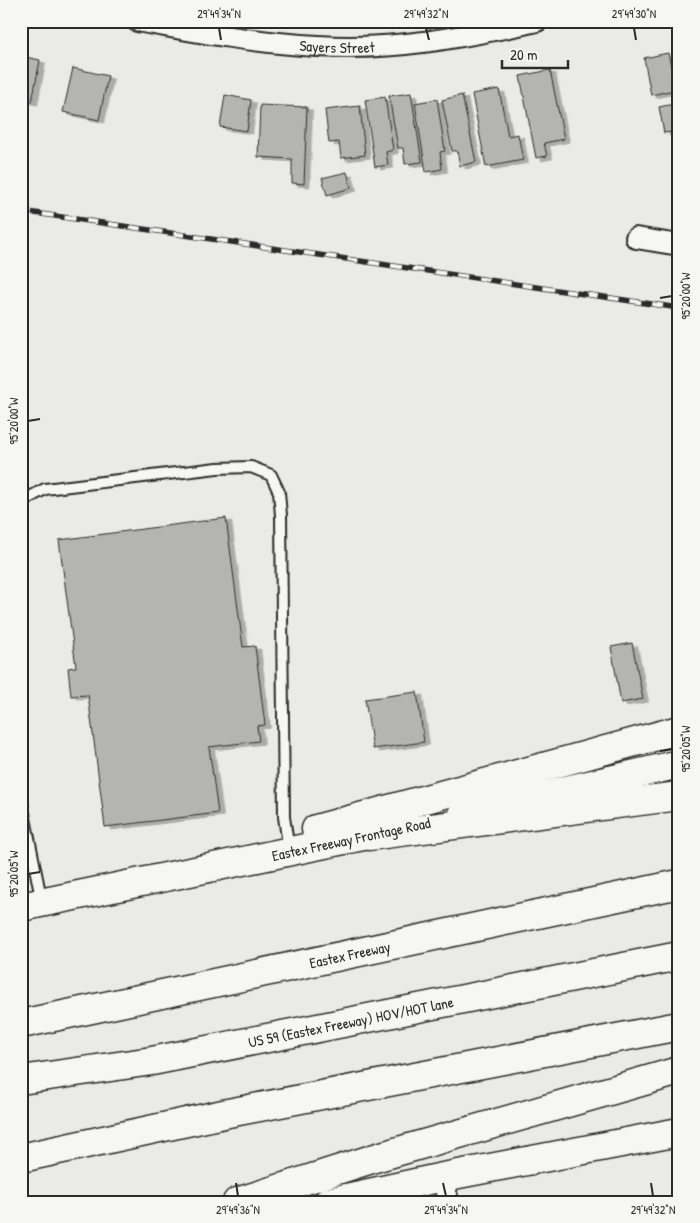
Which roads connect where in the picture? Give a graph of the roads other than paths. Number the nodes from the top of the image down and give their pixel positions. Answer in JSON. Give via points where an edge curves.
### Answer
{"nodes":[{"id":1,"x":137,"y":21,"type":"edge"},
{"id":2,"x":537,"y":21,"type":"edge"},
{"id":3,"x":208,"y":27,"type":"edge"},
{"id":4,"x":636,"y":238,"type":"dead end"},
{"id":5,"x":679,"y":245,"type":"edge"},
{"id":6,"x":21,"y":502,"type":"edge"},
{"id":7,"x":679,"y":730,"type":"edge"},
{"id":8,"x":679,"y":764,"type":"edge"},
{"id":9,"x":679,"y":796,"type":"edge"},
{"id":10,"x":21,"y":798,"type":"edge"},
{"id":11,"x":369,"y":836,"type":"junction"},
{"id":12,"x":287,"y":837,"type":"junction"},
{"id":13,"x":679,"y":884,"type":"edge"},
{"id":14,"x":32,"y":906,"type":"edge"},
{"id":15,"x":679,"y":956,"type":"edge"},
{"id":16,"x":21,"y":1024,"type":"edge"},
{"id":17,"x":679,"y":1026,"type":"edge"},
{"id":18,"x":679,"y":1071,"type":"edge"},
{"id":19,"x":21,"y":1080,"type":"edge"},
{"id":20,"x":679,"y":1132,"type":"edge"},
{"id":21,"x":21,"y":1158,"type":"edge"},
{"id":22,"x":446,"y":1189,"type":"edge"},
{"id":23,"x":237,"y":1202,"type":"edge"},
{"id":24,"x":328,"y":1202,"type":"edge"}],
"edges":[{"from":1,"to":3,"type":"street","name":"Sayers Street"},
{"from":2,"to":3,"type":"street","name":"Sayers Street","via":[[427,42],[376,46],[320,46]]},
{"from":4,"to":5,"type":"street"},
{"from":6,"to":12,"type":"lane","via":[[45,489],[217,468],[251,467],[271,474],[278,492],[281,515],[284,817]]},
{"from":7,"to":12,"type":"main road"},
{"from":8,"to":11,"type":"main road","name":"Eastex Freeway Frontage Road"},
{"from":9,"to":11,"type":"main road"},
{"from":10,"to":14,"type":"lane"},
{"from":11,"to":14,"type":"main road","name":"Eastex Freeway Frontage Road"},
{"from":12,"to":14,"type":"main road"},
{"from":13,"to":16,"type":"main road","name":"Eastex Freeway"},
{"from":15,"to":19,"type":"main road","name":"US 59 (Eastex Freeway) HOV/HOT lane","via":[[152,1061]]},
{"from":17,"to":21,"type":"main road","via":[[238,1111]]},
{"from":18,"to":23,"type":"main road","via":[[378,1157]]},
{"from":20,"to":22,"type":"main road"},
{"from":22,"to":24,"type":"main road"}]}
